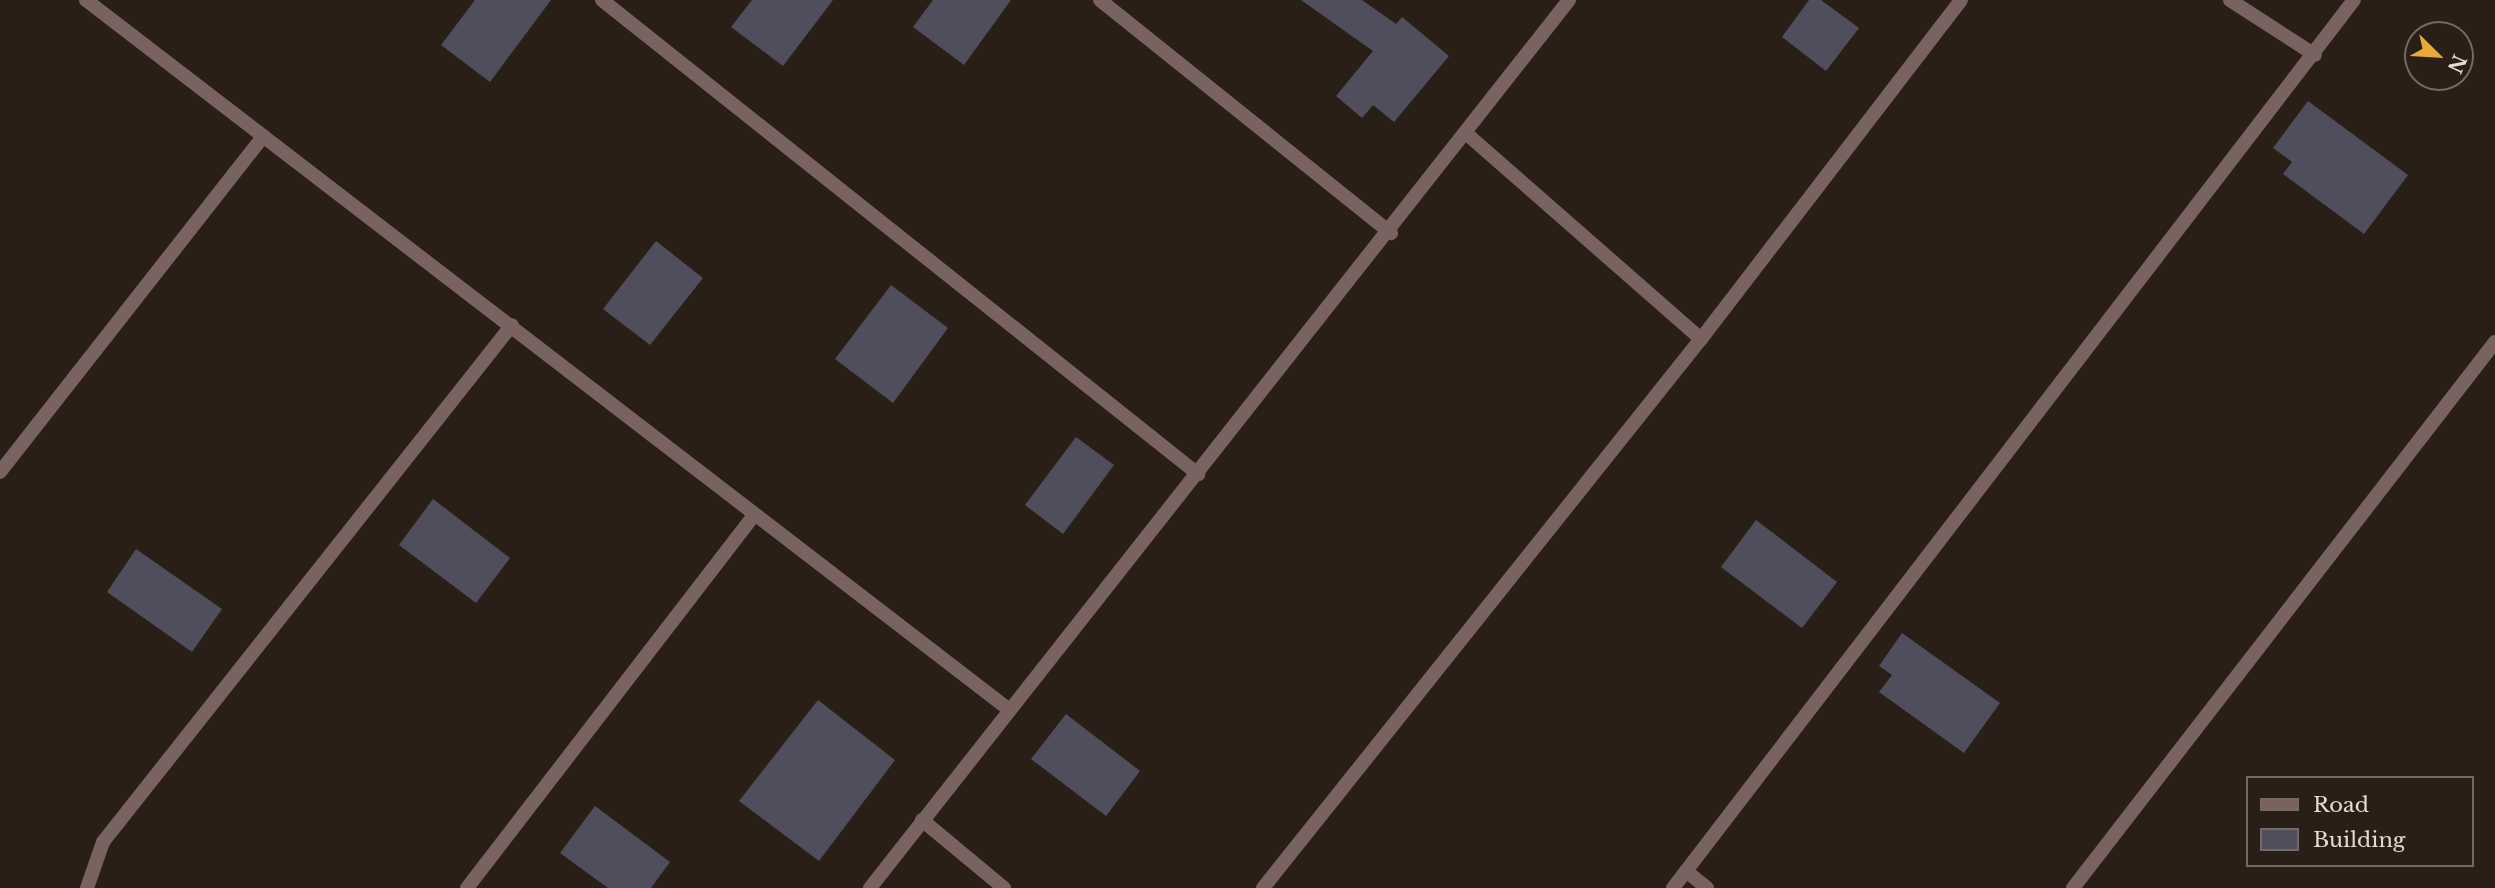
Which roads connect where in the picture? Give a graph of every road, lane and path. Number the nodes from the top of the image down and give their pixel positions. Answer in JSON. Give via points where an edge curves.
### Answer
{"nodes":[{"id":1,"x":86,"y":0,"type":"edge"},
{"id":2,"x":602,"y":0,"type":"edge"},
{"id":3,"x":1100,"y":0,"type":"edge"},
{"id":4,"x":1569,"y":0,"type":"edge"},
{"id":5,"x":1961,"y":0,"type":"edge"},
{"id":6,"x":2230,"y":0,"type":"edge"},
{"id":7,"x":2354,"y":0,"type":"edge"},
{"id":8,"x":2315,"y":55,"type":"junction"},
{"id":9,"x":263,"y":135,"type":"junction"},
{"id":10,"x":1468,"y":135,"type":"junction"},
{"id":11,"x":1391,"y":233,"type":"junction"},
{"id":12,"x":512,"y":325,"type":"junction"},
{"id":13,"x":1701,"y":339,"type":"junction"},
{"id":14,"x":2495,"y":342,"type":"edge"},
{"id":15,"x":0,"y":472,"type":"edge"},
{"id":16,"x":1198,"y":474,"type":"junction"},
{"id":17,"x":754,"y":515,"type":"junction"},
{"id":18,"x":1007,"y":708,"type":"junction"},
{"id":19,"x":922,"y":820,"type":"junction"},
{"id":20,"x":1686,"y":871,"type":"junction"},
{"id":21,"x":87,"y":888,"type":"edge"},
{"id":22,"x":467,"y":888,"type":"edge"},
{"id":23,"x":870,"y":888,"type":"edge"},
{"id":24,"x":1004,"y":888,"type":"edge"},
{"id":25,"x":1264,"y":888,"type":"edge"},
{"id":26,"x":1673,"y":888,"type":"edge"},
{"id":27,"x":1707,"y":888,"type":"edge"},
{"id":28,"x":2073,"y":888,"type":"edge"}],
"edges":[{"from":1,"to":9,"type":"street"},
{"from":2,"to":16,"type":"street"},
{"from":3,"to":11,"type":"street"},
{"from":4,"to":10,"type":"street"},
{"from":5,"to":13,"type":"street"},
{"from":6,"to":8,"type":"street"},
{"from":7,"to":8,"type":"street"},
{"from":8,"to":20,"type":"street"},
{"from":9,"to":12,"type":"street"},
{"from":9,"to":15,"type":"street"},
{"from":10,"to":11,"type":"street"},
{"from":10,"to":13,"type":"street"},
{"from":11,"to":16,"type":"street"},
{"from":12,"to":17,"type":"street"},
{"from":12,"to":21,"type":"street","via":[[103,842]]},
{"from":13,"to":25,"type":"street"},
{"from":14,"to":28,"type":"street"},
{"from":16,"to":18,"type":"street"},
{"from":17,"to":18,"type":"street"},
{"from":17,"to":22,"type":"street"},
{"from":18,"to":19,"type":"street"},
{"from":19,"to":23,"type":"street"},
{"from":19,"to":24,"type":"street"},
{"from":20,"to":26,"type":"street"},
{"from":20,"to":27,"type":"street"}]}
